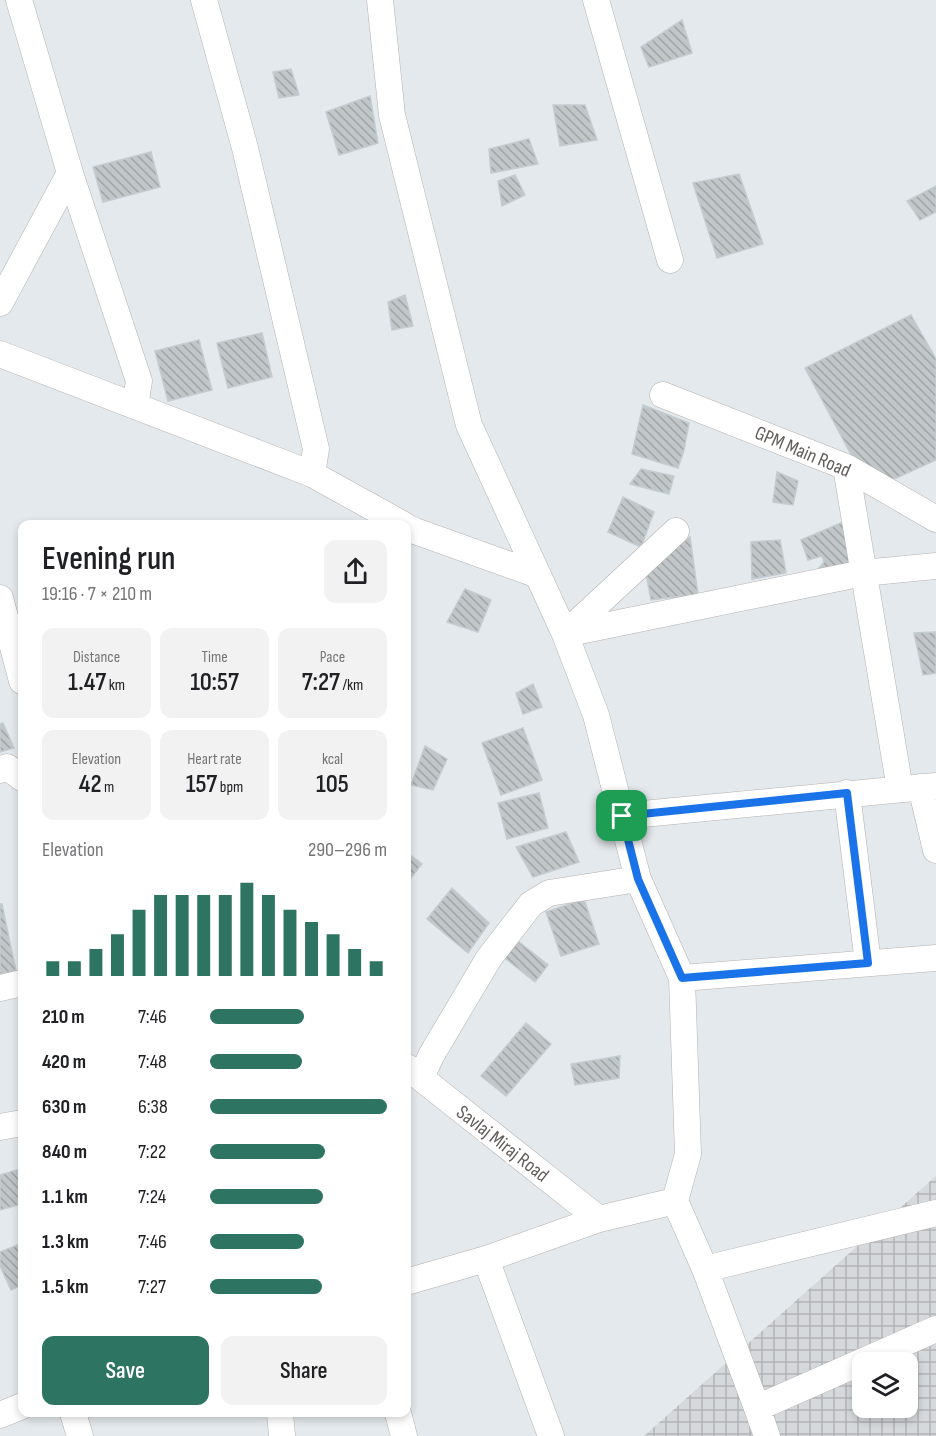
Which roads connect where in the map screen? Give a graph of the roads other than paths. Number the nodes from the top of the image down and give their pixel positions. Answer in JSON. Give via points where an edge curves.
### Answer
{"nodes":[{"id":1,"x":19,"y":0,"type":"edge"},
{"id":2,"x":204,"y":0,"type":"edge"},
{"id":3,"x":380,"y":0,"type":"edge"},
{"id":4,"x":596,"y":0,"type":"edge"},
{"id":5,"x":70,"y":173,"type":"junction"},
{"id":6,"x":669,"y":260,"type":"dead end"},
{"id":7,"x":0,"y":303,"type":"edge"},
{"id":8,"x":0,"y":354,"type":"edge"},
{"id":9,"x":663,"y":395,"type":"dead end"},
{"id":10,"x":135,"y":406,"type":"junction"},
{"id":11,"x":846,"y":467,"type":"junction"},
{"id":12,"x":312,"y":474,"type":"junction"},
{"id":13,"x":936,"y":519,"type":"edge"},
{"id":14,"x":394,"y":520,"type":"edge"},
{"id":15,"x":411,"y":528,"type":"edge"},
{"id":16,"x":676,"y":531,"type":"dead end"},
{"id":17,"x":936,"y":566,"type":"edge"},
{"id":18,"x":863,"y":573,"type":"junction"},
{"id":19,"x":538,"y":575,"type":"junction"},
{"id":20,"x":0,"y":598,"type":"edge"},
{"id":21,"x":565,"y":634,"type":"junction"},
{"id":22,"x":18,"y":666,"type":"edge"},
{"id":23,"x":0,"y":770,"type":"edge"},
{"id":24,"x":18,"y":775,"type":"edge"},
{"id":25,"x":919,"y":788,"type":"edge"},
{"id":26,"x":847,"y":793,"type":"junction"},
{"id":27,"x":622,"y":816,"type":"junction"},
{"id":28,"x":936,"y":850,"type":"edge"},
{"id":29,"x":638,"y":879,"type":"junction"},
{"id":30,"x":936,"y":958,"type":"edge"},
{"id":31,"x":868,"y":963,"type":"junction"},
{"id":32,"x":682,"y":978,"type":"junction"},
{"id":33,"x":18,"y":984,"type":"edge"},
{"id":34,"x":0,"y":988,"type":"edge"},
{"id":35,"x":414,"y":1072,"type":"edge"},
{"id":36,"x":18,"y":1124,"type":"edge"},
{"id":37,"x":0,"y":1127,"type":"edge"},
{"id":38,"x":675,"y":1201,"type":"junction"},
{"id":39,"x":936,"y":1212,"type":"edge"},
{"id":40,"x":599,"y":1219,"type":"junction"},
{"id":41,"x":486,"y":1259,"type":"junction"},
{"id":42,"x":705,"y":1269,"type":"junction"},
{"id":43,"x":411,"y":1281,"type":"edge"},
{"id":44,"x":936,"y":1329,"type":"edge"},
{"id":45,"x":18,"y":1408,"type":"edge"},
{"id":46,"x":758,"y":1408,"type":"junction"},
{"id":47,"x":0,"y":1415,"type":"edge"},
{"id":48,"x":75,"y":1417,"type":"edge"},
{"id":49,"x":280,"y":1417,"type":"edge"},
{"id":50,"x":399,"y":1417,"type":"edge"},
{"id":51,"x":80,"y":1436,"type":"edge"},
{"id":52,"x":282,"y":1436,"type":"edge"},
{"id":53,"x":404,"y":1436,"type":"edge"},
{"id":54,"x":551,"y":1436,"type":"edge"},
{"id":55,"x":767,"y":1436,"type":"edge"}],
"edges":[{"from":1,"to":5,"type":"street"},
{"from":2,"to":12,"type":"street","via":[[245,148],[315,449]]},
{"from":3,"to":19,"type":"street","via":[[392,115],[469,425]]},
{"from":4,"to":6,"type":"street"},
{"from":5,"to":7,"type":"street"},
{"from":5,"to":10,"type":"street","via":[[139,381]]},
{"from":8,"to":10,"type":"street"},
{"from":9,"to":11,"type":"street","name":"GPM Main Road"},
{"from":10,"to":12,"type":"street"},
{"from":11,"to":13,"type":"street","name":"GPM Main Road"},
{"from":11,"to":18,"type":"street"},
{"from":12,"to":14,"type":"street"},
{"from":15,"to":19,"type":"street"},
{"from":16,"to":21,"type":"street"},
{"from":17,"to":18,"type":"street"},
{"from":18,"to":21,"type":"street"},
{"from":18,"to":25,"type":"street"},
{"from":19,"to":21,"type":"street"},
{"from":20,"to":22,"type":"street"},
{"from":21,"to":27,"type":"street","via":[[596,715]]},
{"from":23,"to":24,"type":"street","via":[[7,767]]},
{"from":25,"to":26,"type":"street"},
{"from":25,"to":28,"type":"street"},
{"from":26,"to":27,"type":"street"},
{"from":26,"to":31,"type":"street"},
{"from":27,"to":29,"type":"street"},
{"from":29,"to":32,"type":"street"},
{"from":29,"to":35,"type":"street","via":[[549,893],[531,904],[489,958],[432,1054]]},
{"from":30,"to":31,"type":"street"},
{"from":31,"to":32,"type":"street"},
{"from":32,"to":38,"type":"street","via":[[688,1154]]},
{"from":33,"to":34,"type":"street"},
{"from":35,"to":40,"type":"street","name":"Savlaj Miraj Road"},
{"from":36,"to":37,"type":"street"},
{"from":38,"to":40,"type":"street"},
{"from":38,"to":42,"type":"street"},
{"from":39,"to":42,"type":"street"},
{"from":40,"to":41,"type":"street"},
{"from":41,"to":43,"type":"street"},
{"from":41,"to":54,"type":"street"},
{"from":42,"to":46,"type":"street"},
{"from":44,"to":46,"type":"street"},
{"from":45,"to":47,"type":"street"},
{"from":46,"to":55,"type":"street"},
{"from":48,"to":51,"type":"street"},
{"from":49,"to":52,"type":"street"},
{"from":50,"to":53,"type":"street"}]}
